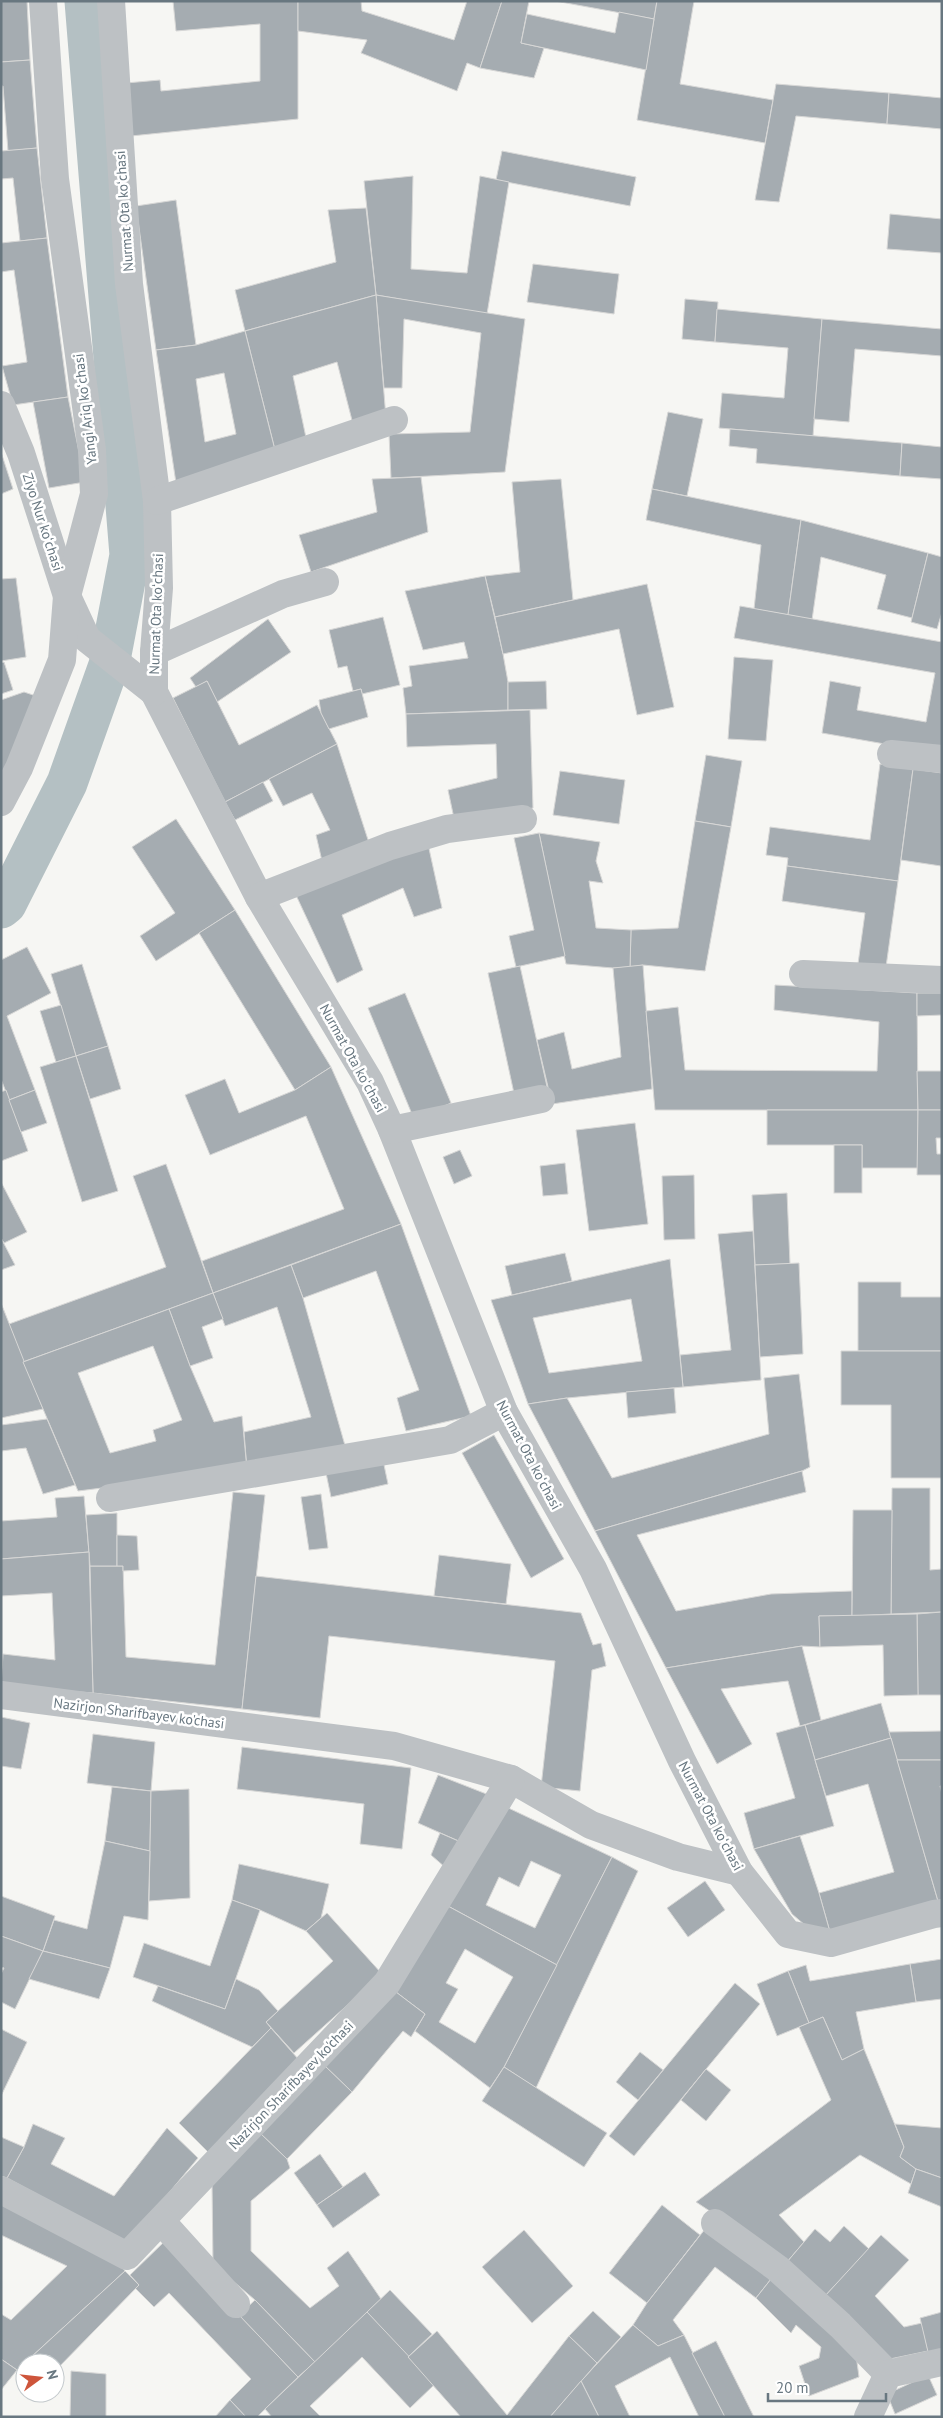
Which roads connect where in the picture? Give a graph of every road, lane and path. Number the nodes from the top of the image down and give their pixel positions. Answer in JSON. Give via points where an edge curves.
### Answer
{"nodes":[{"id":1,"x":43,"y":1,"type":"edge"},
{"id":2,"x":111,"y":1,"type":"edge"},
{"id":3,"x":1,"y":405,"type":"edge"},
{"id":4,"x":394,"y":420,"type":"dead end"},
{"id":5,"x":157,"y":501,"type":"junction"},
{"id":6,"x":326,"y":582,"type":"dead end"},
{"id":7,"x":67,"y":596,"type":"junction"},
{"id":8,"x":154,"y":652,"type":"junction"},
{"id":9,"x":154,"y":692,"type":"junction"},
{"id":10,"x":891,"y":754,"type":"dead end"},
{"id":11,"x":942,"y":759,"type":"edge"},
{"id":12,"x":1,"y":802,"type":"edge"},
{"id":13,"x":523,"y":819,"type":"dead end"},
{"id":14,"x":258,"y":897,"type":"junction"},
{"id":15,"x":803,"y":974,"type":"dead end"},
{"id":16,"x":942,"y":980,"type":"edge"},
{"id":17,"x":541,"y":1099,"type":"dead end"},
{"id":18,"x":392,"y":1130,"type":"junction"},
{"id":19,"x":504,"y":1412,"type":"junction"},
{"id":20,"x":110,"y":1498,"type":"dead end"},
{"id":21,"x":1,"y":1695,"type":"edge"},
{"id":22,"x":511,"y":1779,"type":"junction"},
{"id":23,"x":739,"y":1872,"type":"junction"},
{"id":24,"x":942,"y":1913,"type":"edge"},
{"id":25,"x":1,"y":2190,"type":"edge"},
{"id":26,"x":161,"y":2220,"type":"junction"},
{"id":27,"x":714,"y":2223,"type":"dead end"},
{"id":28,"x":236,"y":2304,"type":"dead end"},
{"id":29,"x":942,"y":2362,"type":"edge"},
{"id":30,"x":888,"y":2374,"type":"junction"},
{"id":31,"x":868,"y":2417,"type":"edge"}],
"edges":[{"from":1,"to":7,"type":"street","name":"Yangi Ariq koʻchasi","via":[[55,178],[94,494]]},
{"from":2,"to":5,"type":"street","name":"Nurmat Ota koʻchasi","via":[[129,284]]},
{"from":3,"to":7,"type":"street","name":"Ziyo Nur koʻchasi","via":[[21,454]]},
{"from":4,"to":5,"type":"street"},
{"from":5,"to":8,"type":"street","name":"Nurmat Ota koʻchasi","via":[[159,588]]},
{"from":6,"to":8,"type":"street","via":[[283,594]]},
{"from":7,"to":9,"type":"street","name":"Ziyo Nur koʻchasi","via":[[87,639]]},
{"from":7,"to":12,"type":"street","name":"Yangi Ariq koʻchasi","via":[[62,660],[19,768]]},
{"from":8,"to":9,"type":"street","name":"Nurmat Ota koʻchasi"},
{"from":9,"to":14,"type":"street","name":"Nurmat Ota koʻchasi"},
{"from":10,"to":11,"type":"street"},
{"from":13,"to":14,"type":"street","via":[[447,829],[390,846]]},
{"from":14,"to":18,"type":"street","name":"Nurmat Ota koʻchasi","via":[[370,1082]]},
{"from":15,"to":16,"type":"street"},
{"from":17,"to":18,"type":"street"},
{"from":18,"to":19,"type":"street","name":"Nurmat Ota koʻchasi"},
{"from":19,"to":20,"type":"street","via":[[450,1440]]},
{"from":19,"to":23,"type":"street","name":"Nurmat Ota koʻchasi","via":[[593,1569],[682,1760]]},
{"from":21,"to":22,"type":"street","name":"Nazirjon Sharifbayev ko'chasi","via":[[394,1746]]},
{"from":22,"to":23,"type":"street","name":"Nazirjon Sharifbayev ko'chasi","via":[[591,1825],[678,1857]]},
{"from":22,"to":26,"type":"street","name":"Nazirjon Sharifbayev ko'chasi","via":[[387,1983]]},
{"from":23,"to":24,"type":"street","name":"Nurmat Ota koʻchasi","via":[[788,1934],[814,1940],[831,1943]]},
{"from":25,"to":26,"type":"street","name":"Nazirjon Sharifbayev ko'chasi","via":[[127,2256]]},
{"from":26,"to":28,"type":"street"},
{"from":27,"to":30,"type":"street","via":[[777,2268]]},
{"from":29,"to":30,"type":"street"},
{"from":30,"to":31,"type":"street"}]}
